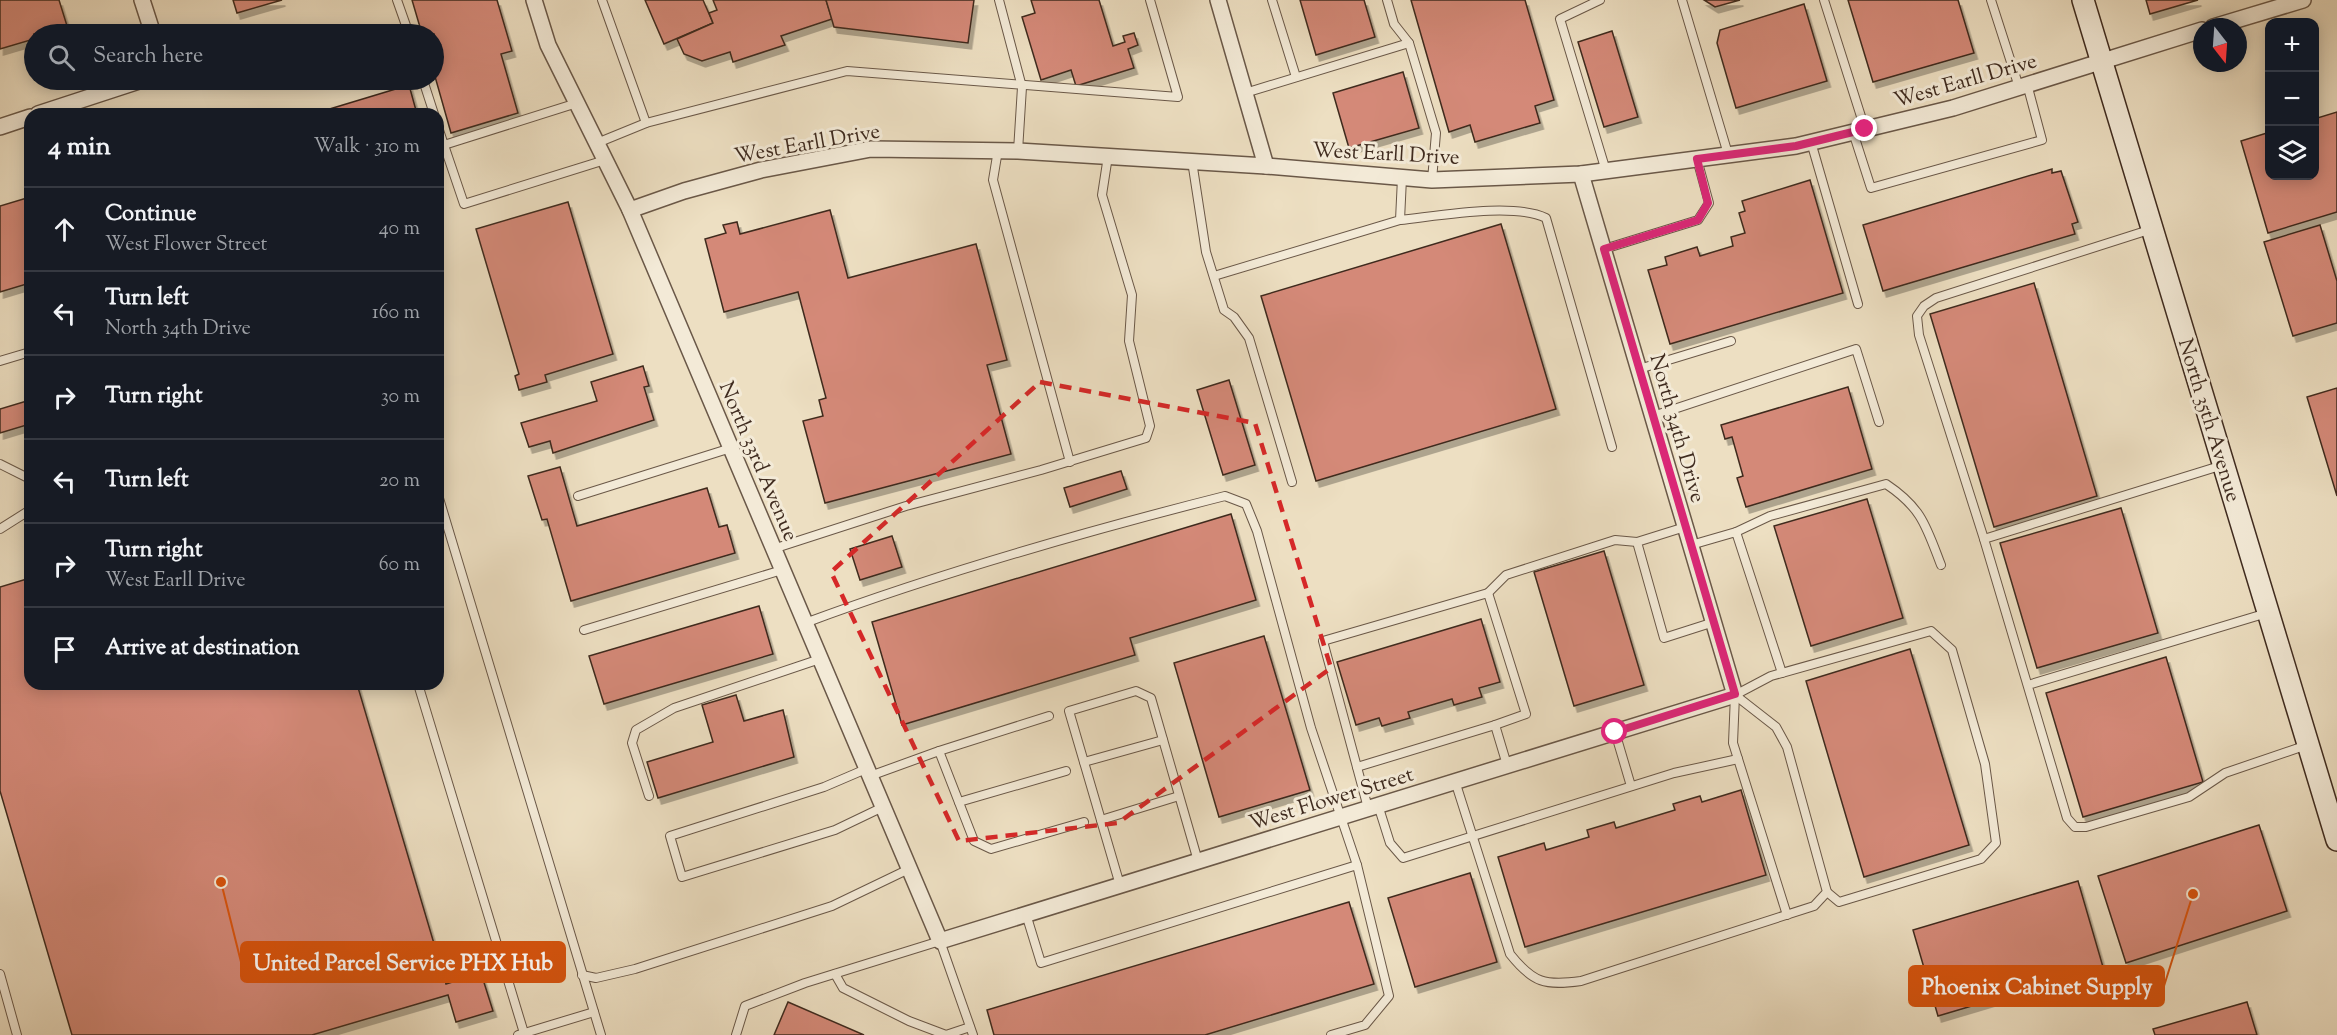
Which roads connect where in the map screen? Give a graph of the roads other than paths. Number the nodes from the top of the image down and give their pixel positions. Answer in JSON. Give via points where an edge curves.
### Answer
{"nodes":[{"id":1,"x":142,"y":0,"type":"edge"},
{"id":2,"x":398,"y":0,"type":"edge"},
{"id":3,"x":534,"y":0,"type":"edge"},
{"id":4,"x":602,"y":0,"type":"edge"},
{"id":5,"x":999,"y":0,"type":"edge"},
{"id":6,"x":1150,"y":0,"type":"edge"},
{"id":7,"x":1218,"y":0,"type":"edge"},
{"id":8,"x":1272,"y":0,"type":"edge"},
{"id":9,"x":1387,"y":0,"type":"edge"},
{"id":10,"x":1600,"y":0,"type":"edge"},
{"id":11,"x":1682,"y":0,"type":"edge"},
{"id":12,"x":1824,"y":0,"type":"edge"},
{"id":13,"x":1991,"y":0,"type":"edge"},
{"id":14,"x":2083,"y":0,"type":"edge"},
{"id":15,"x":2303,"y":0,"type":"edge"},
{"id":16,"x":2243,"y":18,"type":"edge"},
{"id":17,"x":150,"y":24,"type":"edge"},
{"id":18,"x":405,"y":24,"type":"edge"},
{"id":19,"x":2193,"y":33,"type":"edge"},
{"id":20,"x":1409,"y":43,"type":"junction"},
{"id":21,"x":2102,"y":60,"type":"junction"},
{"id":22,"x":1296,"y":77,"type":"junction"},
{"id":23,"x":2023,"y":85,"type":"junction"},
{"id":24,"x":1022,"y":87,"type":"junction"},
{"id":25,"x":100,"y":90,"type":"edge"},
{"id":26,"x":426,"y":90,"type":"edge"},
{"id":27,"x":1245,"y":93,"type":"junction"},
{"id":28,"x":577,"y":103,"type":"junction"},
{"id":29,"x":53,"y":108,"type":"edge"},
{"id":30,"x":432,"y":108,"type":"edge"},
{"id":31,"x":24,"y":119,"type":"edge"},
{"id":32,"x":646,"y":123,"type":"junction"},
{"id":33,"x":0,"y":127,"type":"edge"},
{"id":34,"x":1859,"y":131,"type":"junction"},
{"id":35,"x":1810,"y":142,"type":"junction"},
{"id":36,"x":597,"y":143,"type":"junction"},
{"id":37,"x":444,"y":146,"type":"joint"},
{"id":38,"x":998,"y":150,"type":"junction"},
{"id":39,"x":1018,"y":151,"type":"junction"},
{"id":40,"x":1728,"y":154,"type":"junction"},
{"id":41,"x":1108,"y":156,"type":"junction"},
{"id":42,"x":1697,"y":159,"type":"junction"},
{"id":43,"x":605,"y":160,"type":"junction"},
{"id":44,"x":1192,"y":161,"type":"junction"},
{"id":45,"x":1266,"y":166,"type":"junction"},
{"id":46,"x":1606,"y":171,"type":"junction"},
{"id":47,"x":1581,"y":174,"type":"junction"},
{"id":48,"x":1402,"y":178,"type":"junction"},
{"id":49,"x":1432,"y":180,"type":"junction"},
{"id":50,"x":630,"y":210,"type":"junction"},
{"id":51,"x":1400,"y":220,"type":"junction"},
{"id":52,"x":2153,"y":229,"type":"junction"},
{"id":53,"x":1604,"y":249,"type":"junction"},
{"id":54,"x":1214,"y":276,"type":"junction"},
{"id":55,"x":1858,"y":304,"type":"dead end"},
{"id":56,"x":1731,"y":341,"type":"dead end"},
{"id":57,"x":24,"y":354,"type":"edge"},
{"id":58,"x":0,"y":361,"type":"edge"},
{"id":59,"x":1639,"y":369,"type":"junction"},
{"id":60,"x":1653,"y":416,"type":"junction"},
{"id":61,"x":1879,"y":422,"type":"dead end"},
{"id":62,"x":1611,"y":447,"type":"dead end"},
{"id":63,"x":731,"y":448,"type":"junction"},
{"id":64,"x":1070,"y":462,"type":"junction"},
{"id":65,"x":0,"y":464,"type":"edge"},
{"id":66,"x":2224,"y":464,"type":"junction"},
{"id":67,"x":24,"y":475,"type":"edge"},
{"id":68,"x":1292,"y":482,"type":"dead end"},
{"id":69,"x":578,"y":496,"type":"dead end"},
{"id":70,"x":24,"y":514,"type":"edge"},
{"id":71,"x":444,"y":515,"type":"edge"},
{"id":72,"x":1685,"y":527,"type":"junction"},
{"id":73,"x":0,"y":530,"type":"edge"},
{"id":74,"x":1736,"y":532,"type":"junction"},
{"id":75,"x":1984,"y":539,"type":"junction"},
{"id":76,"x":1637,"y":542,"type":"junction"},
{"id":77,"x":1691,"y":545,"type":"junction"},
{"id":78,"x":773,"y":549,"type":"junction"},
{"id":79,"x":1941,"y":565,"type":"dead end"},
{"id":80,"x":782,"y":570,"type":"junction"},
{"id":81,"x":1488,"y":592,"type":"junction"},
{"id":82,"x":2268,"y":612,"type":"junction"},
{"id":83,"x":1714,"y":622,"type":"junction"},
{"id":84,"x":805,"y":623,"type":"junction"},
{"id":85,"x":584,"y":630,"type":"dead end"},
{"id":86,"x":820,"y":659,"type":"junction"},
{"id":87,"x":1782,"y":673,"type":"junction"},
{"id":88,"x":2028,"y":685,"type":"junction"},
{"id":89,"x":420,"y":690,"type":"edge"},
{"id":90,"x":1735,"y":694,"type":"junction"},
{"id":91,"x":1050,"y":716,"type":"dead end"},
{"id":92,"x":1495,"y":725,"type":"junction"},
{"id":93,"x":1615,"y":732,"type":"junction"},
{"id":94,"x":1163,"y":740,"type":"junction"},
{"id":95,"x":2308,"y":744,"type":"junction"},
{"id":96,"x":939,"y":751,"type":"junction"},
{"id":97,"x":1738,"y":759,"type":"junction"},
{"id":98,"x":1084,"y":762,"type":"junction"},
{"id":99,"x":1507,"y":765,"type":"junction"},
{"id":100,"x":1357,"y":768,"type":"junction"},
{"id":101,"x":1066,"y":771,"type":"dead end"},
{"id":102,"x":868,"y":772,"type":"junction"},
{"id":103,"x":1455,"y":781,"type":"junction"},
{"id":104,"x":1631,"y":786,"type":"junction"},
{"id":105,"x":650,"y":796,"type":"dead end"},
{"id":106,"x":1179,"y":796,"type":"junction"},
{"id":107,"x":959,"y":802,"type":"junction"},
{"id":108,"x":1373,"y":806,"type":"junction"},
{"id":109,"x":883,"y":807,"type":"junction"},
{"id":110,"x":1340,"y":817,"type":"junction"},
{"id":111,"x":1101,"y":820,"type":"junction"},
{"id":112,"x":1084,"y":822,"type":"dead end"},
{"id":113,"x":1472,"y":835,"type":"junction"},
{"id":114,"x":2337,"y":840,"type":"edge"},
{"id":115,"x":1198,"y":861,"type":"junction"},
{"id":116,"x":1357,"y":865,"type":"junction"},
{"id":117,"x":909,"y":868,"type":"junction"},
{"id":118,"x":1120,"y":885,"type":"junction"},
{"id":119,"x":1827,"y":892,"type":"junction"},
{"id":120,"x":1026,"y":914,"type":"junction"},
{"id":121,"x":1786,"y":915,"type":"junction"},
{"id":122,"x":939,"y":941,"type":"junction"},
{"id":123,"x":0,"y":974,"type":"edge"},
{"id":124,"x":835,"y":974,"type":"junction"},
{"id":125,"x":582,"y":975,"type":"junction"},
{"id":126,"x":594,"y":1012,"type":"junction"},
{"id":127,"x":971,"y":1031,"type":"edge"},
{"id":128,"x":521,"y":1034,"type":"edge"},
{"id":129,"x":17,"y":1035,"type":"edge"},
{"id":130,"x":601,"y":1035,"type":"edge"},
{"id":131,"x":736,"y":1035,"type":"edge"},
{"id":132,"x":1331,"y":1035,"type":"edge"}],
"edges":[{"from":1,"to":17,"type":"street"},
{"from":2,"to":18,"type":"lane"},
{"from":3,"to":28,"type":"street","name":"North 33rd Avenue","via":[[548,45]]},
{"from":4,"to":32,"type":"lane"},
{"from":5,"to":24,"type":"lane"},
{"from":6,"to":24,"type":"lane","via":[[1178,98]]},
{"from":7,"to":27,"type":"street"},
{"from":8,"to":22,"type":"lane"},
{"from":9,"to":20,"type":"lane","via":[[1394,24]]},
{"from":10,"to":46,"type":"lane","via":[[1560,19]]},
{"from":11,"to":40,"type":"lane"},
{"from":12,"to":34,"type":"lane"},
{"from":13,"to":23,"type":"lane"},
{"from":14,"to":21,"type":"main road","name":"North 35th Avenue"},
{"from":15,"to":16,"type":"street"},
{"from":19,"to":21,"type":"street","name":"West Earll Drive"},
{"from":20,"to":22,"type":"lane"},
{"from":20,"to":49,"type":"lane","via":[[1436,133]]},
{"from":21,"to":23,"type":"street","name":"West Earll Drive"},
{"from":21,"to":52,"type":"main road","name":"North 35th Avenue"},
{"from":22,"to":27,"type":"lane"},
{"from":23,"to":34,"type":"street","name":"West Earll Drive","via":[[1953,108]]},
{"from":23,"to":34,"type":"lane","via":[[2042,140],[1883,185],[1871,188]]},
{"from":24,"to":32,"type":"lane","via":[[847,70]]},
{"from":24,"to":39,"type":"lane"},
{"from":25,"to":29,"type":"street"},
{"from":26,"to":30,"type":"lane"},
{"from":27,"to":45,"type":"street"},
{"from":28,"to":36,"type":"street","name":"North 33rd Avenue"},
{"from":28,"to":37,"type":"lane"},
{"from":31,"to":33,"type":"street"},
{"from":32,"to":36,"type":"lane"},
{"from":34,"to":35,"type":"street","name":"West Earll Drive"},
{"from":35,"to":40,"type":"street","name":"West Earll Drive"},
{"from":35,"to":55,"type":"lane"},
{"from":36,"to":43,"type":"street","name":"North 33rd Avenue"},
{"from":37,"to":43,"type":"lane","via":[[464,204]]},
{"from":38,"to":39,"type":"street","name":"West Earll Drive"},
{"from":38,"to":50,"type":"street","name":"West Earll Drive","via":[[870,149],[761,170]]},
{"from":38,"to":64,"type":"lane","via":[[995,189]]},
{"from":39,"to":41,"type":"street","name":"West Earll Drive"},
{"from":40,"to":42,"type":"street","name":"West Earll Drive"},
{"from":41,"to":44,"type":"street","name":"West Earll Drive"},
{"from":41,"to":64,"type":"lane","via":[[1102,195],[1132,295],[1129,340],[1150,426],[1146,438]]},
{"from":42,"to":46,"type":"street","name":"West Earll Drive"},
{"from":42,"to":53,"type":"lane","via":[[1708,203],[1698,220]]},
{"from":43,"to":50,"type":"street","name":"North 33rd Avenue"},
{"from":44,"to":45,"type":"street","name":"West Earll Drive"},
{"from":44,"to":54,"type":"lane","via":[[1206,252]]},
{"from":45,"to":48,"type":"street","name":"West Earll Drive"},
{"from":46,"to":47,"type":"street","name":"West Earll Drive"},
{"from":47,"to":49,"type":"street","name":"West Earll Drive"},
{"from":47,"to":53,"type":"street","name":"North 34th Drive"},
{"from":48,"to":49,"type":"street","name":"West Earll Drive"},
{"from":48,"to":51,"type":"lane"},
{"from":50,"to":63,"type":"street","name":"North 33rd Avenue"},
{"from":51,"to":54,"type":"lane"},
{"from":51,"to":62,"type":"lane","via":[[1531,211],[1546,219]]},
{"from":52,"to":66,"type":"main road","name":"North 35th Avenue"},
{"from":52,"to":75,"type":"lane","via":[[1936,298],[1917,316],[1919,335]]},
{"from":53,"to":59,"type":"street","name":"North 34th Drive"},
{"from":54,"to":68,"type":"lane","via":[[1224,310],[1249,338]]},
{"from":56,"to":59,"type":"lane"},
{"from":57,"to":58,"type":"lane"},
{"from":59,"to":60,"type":"street","name":"North 34th Drive"},
{"from":60,"to":61,"type":"lane","via":[[1856,349]]},
{"from":60,"to":72,"type":"street","name":"North 34th Drive"},
{"from":63,"to":69,"type":"lane"},
{"from":63,"to":78,"type":"street","name":"North 33rd Avenue"},
{"from":64,"to":78,"type":"lane","via":[[906,506]]},
{"from":65,"to":67,"type":"lane"},
{"from":66,"to":75,"type":"lane"},
{"from":66,"to":82,"type":"main road","name":"North 35th Avenue"},
{"from":70,"to":73,"type":"lane"},
{"from":71,"to":125,"type":"lane"},
{"from":72,"to":76,"type":"lane"},
{"from":72,"to":77,"type":"street","name":"North 34th Drive"},
{"from":74,"to":77,"type":"lane"},
{"from":74,"to":79,"type":"lane","via":[[1770,516],[1886,484],[1908,499],[1924,520]]},
{"from":74,"to":87,"type":"lane"},
{"from":75,"to":88,"type":"lane"},
{"from":76,"to":81,"type":"lane","via":[[1615,540],[1506,575]]},
{"from":76,"to":83,"type":"lane","via":[[1664,638]]},
{"from":77,"to":83,"type":"street","name":"North 34th Drive"},
{"from":78,"to":80,"type":"street","name":"North 33rd Avenue"},
{"from":80,"to":84,"type":"street","name":"North 33rd Avenue"},
{"from":80,"to":85,"type":"lane"},
{"from":81,"to":92,"type":"lane","via":[[1526,714]]},
{"from":81,"to":100,"type":"lane","via":[[1323,641]]},
{"from":82,"to":88,"type":"lane"},
{"from":82,"to":95,"type":"main road","name":"North 35th Avenue"},
{"from":83,"to":90,"type":"street","name":"North 34th Drive"},
{"from":84,"to":86,"type":"street","name":"North 33rd Avenue"},
{"from":84,"to":110,"type":"lane","via":[[1080,533],[1225,496],[1246,504],[1257,531],[1311,728]]},
{"from":86,"to":102,"type":"street","name":"North 33rd Avenue"},
{"from":86,"to":105,"type":"lane","via":[[674,708],[636,730],[632,743]]},
{"from":87,"to":90,"type":"lane"},
{"from":87,"to":119,"type":"lane","via":[[1931,631],[1952,650],[1985,764],[1996,843],[1981,860],[1839,902]]},
{"from":88,"to":95,"type":"lane","via":[[2067,818],[2075,827],[2189,797],[2225,773]]},
{"from":89,"to":128,"type":"lane"},
{"from":90,"to":93,"type":"street","name":"West Flower Street"},
{"from":90,"to":97,"type":"lane","via":[[1733,743]]},
{"from":90,"to":119,"type":"lane","via":[[1776,727],[1787,747]]},
{"from":91,"to":96,"type":"lane"},
{"from":92,"to":99,"type":"lane"},
{"from":92,"to":100,"type":"lane"},
{"from":93,"to":99,"type":"street","name":"West Flower Street"},
{"from":93,"to":104,"type":"lane"},
{"from":94,"to":98,"type":"lane"},
{"from":94,"to":98,"type":"lane","via":[[1151,698],[1136,691],[1069,711]]},
{"from":94,"to":106,"type":"lane"},
{"from":95,"to":114,"type":"main road","name":"North 35th Avenue"},
{"from":96,"to":102,"type":"lane"},
{"from":96,"to":107,"type":"lane"},
{"from":97,"to":104,"type":"lane","via":[[1674,772]]},
{"from":97,"to":121,"type":"lane"},
{"from":98,"to":111,"type":"lane"},
{"from":99,"to":103,"type":"street","name":"West Flower Street"},
{"from":100,"to":108,"type":"lane"},
{"from":101,"to":107,"type":"lane"},
{"from":102,"to":109,"type":"street","name":"North 33rd Avenue"},
{"from":102,"to":109,"type":"lane","via":[[670,836],[682,877],[835,830]]},
{"from":103,"to":108,"type":"street","name":"West Flower Street"},
{"from":103,"to":113,"type":"lane"},
{"from":104,"to":113,"type":"lane"},
{"from":106,"to":111,"type":"lane"},
{"from":106,"to":115,"type":"lane"},
{"from":107,"to":112,"type":"lane","via":[[974,841],[991,849]]},
{"from":108,"to":110,"type":"street","name":"West Flower Street"},
{"from":108,"to":113,"type":"lane","via":[[1390,843],[1403,858]]},
{"from":109,"to":117,"type":"street","name":"North 33rd Avenue"},
{"from":110,"to":115,"type":"street","name":"West Flower Street"},
{"from":110,"to":116,"type":"lane"},
{"from":111,"to":118,"type":"lane"},
{"from":113,"to":121,"type":"lane","via":[[1510,954],[1526,974],[1546,982],[1581,981]]},
{"from":115,"to":118,"type":"street","name":"West Flower Street"},
{"from":116,"to":120,"type":"lane","via":[[1041,963]]},
{"from":116,"to":132,"type":"lane","via":[[1389,996],[1365,1025]]},
{"from":117,"to":122,"type":"street","name":"North 33rd Avenue"},
{"from":117,"to":125,"type":"lane","via":[[832,906],[635,969],[596,978]]},
{"from":118,"to":120,"type":"street","name":"West Flower Street"},
{"from":119,"to":121,"type":"lane","via":[[1814,906]]},
{"from":120,"to":122,"type":"street","name":"West Flower Street"},
{"from":122,"to":124,"type":"lane"},
{"from":122,"to":127,"type":"lane"},
{"from":123,"to":129,"type":"lane"},
{"from":124,"to":127,"type":"lane","via":[[843,988],[909,1021],[946,1035]]},
{"from":124,"to":131,"type":"lane","via":[[745,1006]]},
{"from":125,"to":126,"type":"lane"},
{"from":126,"to":128,"type":"lane"},
{"from":126,"to":130,"type":"lane"}]}
